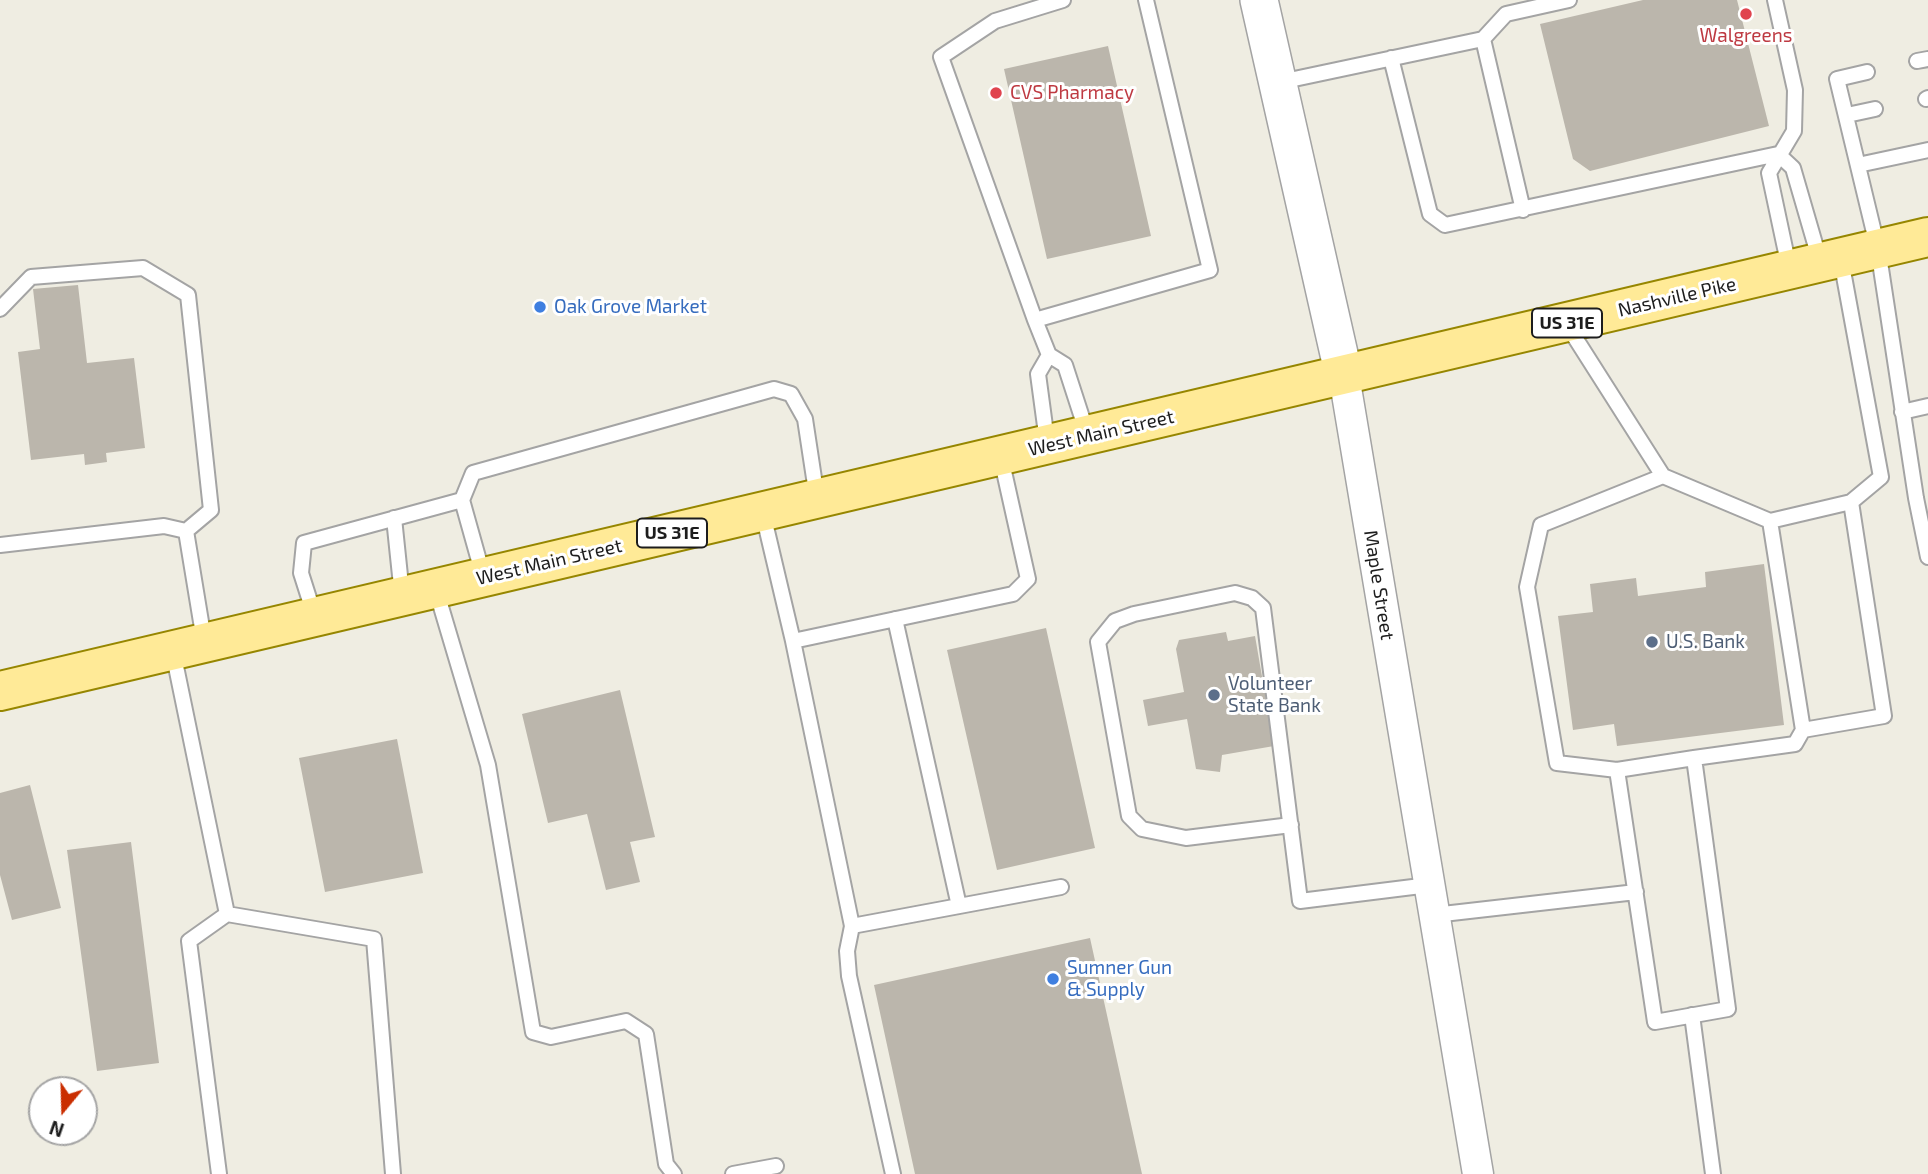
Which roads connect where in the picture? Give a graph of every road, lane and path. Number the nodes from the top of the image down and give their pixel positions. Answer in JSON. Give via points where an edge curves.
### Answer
{"nodes":[{"id":1,"x":1063,"y":0,"type":"edge"},
{"id":2,"x":1139,"y":0,"type":"edge"},
{"id":3,"x":1147,"y":0,"type":"edge"},
{"id":4,"x":1259,"y":0,"type":"edge"},
{"id":5,"x":1569,"y":0,"type":"edge"},
{"id":6,"x":1775,"y":0,"type":"edge"},
{"id":7,"x":1483,"y":39,"type":"junction"},
{"id":8,"x":1391,"y":58,"type":"junction"},
{"id":9,"x":1867,"y":72,"type":"dead end"},
{"id":10,"x":1278,"y":83,"type":"junction"},
{"id":11,"x":1875,"y":109,"type":"dead end"},
{"id":12,"x":1847,"y":115,"type":"junction"},
{"id":13,"x":1928,"y":150,"type":"edge"},
{"id":14,"x":1777,"y":154,"type":"junction"},
{"id":15,"x":1858,"y":165,"type":"junction"},
{"id":16,"x":1523,"y":210,"type":"junction"},
{"id":17,"x":1928,"y":237,"type":"edge"},
{"id":18,"x":1878,"y":249,"type":"junction"},
{"id":19,"x":1817,"y":264,"type":"junction"},
{"id":20,"x":0,"y":309,"type":"edge"},
{"id":21,"x":1035,"y":320,"type":"junction"},
{"id":22,"x":1567,"y":323,"type":"junction"},
{"id":23,"x":1049,"y":355,"type":"junction"},
{"id":24,"x":1344,"y":376,"type":"junction"},
{"id":25,"x":1928,"y":405,"type":"edge"},
{"id":26,"x":1902,"y":412,"type":"junction"},
{"id":27,"x":1088,"y":436,"type":"junction"},
{"id":28,"x":1048,"y":446,"type":"junction"},
{"id":29,"x":1000,"y":456,"type":"junction"},
{"id":30,"x":1663,"y":475,"type":"junction"},
{"id":31,"x":1922,"y":496,"type":"edge"},
{"id":32,"x":462,"y":500,"type":"junction"},
{"id":33,"x":817,"y":500,"type":"junction"},
{"id":34,"x":1851,"y":502,"type":"junction"},
{"id":35,"x":763,"y":512,"type":"junction"},
{"id":36,"x":394,"y":518,"type":"junction"},
{"id":37,"x":1770,"y":520,"type":"junction"},
{"id":38,"x":186,"y":531,"type":"junction"},
{"id":39,"x":0,"y":545,"type":"edge"},
{"id":40,"x":1928,"y":556,"type":"edge"},
{"id":41,"x":484,"y":578,"type":"junction"},
{"id":42,"x":419,"y":593,"type":"junction"},
{"id":43,"x":316,"y":617,"type":"junction"},
{"id":44,"x":895,"y":619,"type":"junction"},
{"id":45,"x":793,"y":641,"type":"junction"},
{"id":46,"x":188,"y":647,"type":"junction"},
{"id":47,"x":0,"y":691,"type":"edge"},
{"id":48,"x":1803,"y":730,"type":"junction"},
{"id":49,"x":1695,"y":758,"type":"junction"},
{"id":50,"x":1617,"y":769,"type":"junction"},
{"id":51,"x":1291,"y":825,"type":"junction"},
{"id":52,"x":1429,"y":885,"type":"junction"},
{"id":53,"x":1061,"y":887,"type":"dead end"},
{"id":54,"x":1636,"y":892,"type":"junction"},
{"id":55,"x":959,"y":906,"type":"junction"},
{"id":56,"x":226,"y":914,"type":"junction"},
{"id":57,"x":1434,"y":915,"type":"junction"},
{"id":58,"x":852,"y":926,"type":"junction"},
{"id":59,"x":1692,"y":1015,"type":"junction"},
{"id":60,"x":776,"y":1166,"type":"dead end"},
{"id":61,"x":219,"y":1174,"type":"edge"},
{"id":62,"x":393,"y":1174,"type":"edge"},
{"id":63,"x":674,"y":1174,"type":"edge"},
{"id":64,"x":733,"y":1174,"type":"edge"},
{"id":65,"x":893,"y":1174,"type":"edge"},
{"id":66,"x":1478,"y":1174,"type":"edge"},
{"id":67,"x":1713,"y":1174,"type":"edge"}],
"edges":[{"from":1,"to":21,"type":"lane","via":[[995,21],[941,57]]},
{"from":2,"to":3,"type":"lane"},
{"from":3,"to":21,"type":"lane","via":[[1210,270]]},
{"from":4,"to":10,"type":"street","name":"Maple Street"},
{"from":5,"to":7,"type":"lane","via":[[1506,15]]},
{"from":6,"to":14,"type":"lane","via":[[1795,90],[1794,131]]},
{"from":7,"to":8,"type":"lane"},
{"from":7,"to":16,"type":"lane"},
{"from":8,"to":10,"type":"lane"},
{"from":8,"to":16,"type":"lane","via":[[1430,214],[1445,225]]},
{"from":9,"to":12,"type":"lane","via":[[1837,79]]},
{"from":10,"to":24,"type":"street","name":"Maple Street"},
{"from":11,"to":12,"type":"lane"},
{"from":12,"to":15,"type":"lane"},
{"from":13,"to":15,"type":"lane"},
{"from":14,"to":16,"type":"lane"},
{"from":14,"to":19,"type":"lane","via":[[1793,169]]},
{"from":14,"to":19,"type":"lane","via":[[1769,173]]},
{"from":15,"to":18,"type":"lane"},
{"from":17,"to":18,"type":"main road","name":"Nashville Pike","number":"US 31E"},
{"from":18,"to":19,"type":"main road","name":"Nashville Pike","number":"US 31E"},
{"from":18,"to":26,"type":"lane"},
{"from":19,"to":22,"type":"main road","name":"Nashville Pike","number":"US 31E"},
{"from":19,"to":34,"type":"lane","via":[[1881,478]]},
{"from":20,"to":38,"type":"lane","via":[[31,277],[59,274],[142,268],[188,295],[211,510]]},
{"from":21,"to":23,"type":"lane"},
{"from":22,"to":24,"type":"main road","name":"Nashville Pike","number":"US 31E"},
{"from":22,"to":30,"type":"lane"},
{"from":23,"to":27,"type":"lane","via":[[1065,365]]},
{"from":23,"to":28,"type":"lane","via":[[1038,374]]},
{"from":24,"to":27,"type":"main road","name":"West Main Street","number":"US 31E"},
{"from":24,"to":52,"type":"street","name":"Maple Street"},
{"from":25,"to":26,"type":"lane"},
{"from":26,"to":31,"type":"lane"},
{"from":27,"to":28,"type":"main road","name":"West Main Street","number":"US 31E"},
{"from":28,"to":29,"type":"main road","name":"West Main Street","number":"US 31E"},
{"from":29,"to":33,"type":"main road","name":"West Main Street","number":"US 31E"},
{"from":29,"to":44,"type":"lane","via":[[1028,579],[1013,594]]},
{"from":30,"to":37,"type":"lane"},
{"from":30,"to":50,"type":"lane","via":[[1541,525],[1527,587],[1557,763]]},
{"from":31,"to":40,"type":"lane"},
{"from":32,"to":33,"type":"lane","via":[[472,472],[774,389],[791,394],[805,419]]},
{"from":32,"to":36,"type":"lane"},
{"from":32,"to":41,"type":"lane"},
{"from":33,"to":35,"type":"main road","name":"West Main Street","number":"US 31E"},
{"from":34,"to":37,"type":"lane"},
{"from":34,"to":48,"type":"lane","via":[[1884,716]]},
{"from":35,"to":41,"type":"main road","name":"West Main Street","number":"US 31E"},
{"from":35,"to":45,"type":"lane"},
{"from":36,"to":42,"type":"lane"},
{"from":36,"to":43,"type":"lane","via":[[304,543],[300,573]]},
{"from":37,"to":48,"type":"lane"},
{"from":38,"to":39,"type":"lane","via":[[164,526]]},
{"from":38,"to":46,"type":"lane"},
{"from":41,"to":42,"type":"main road","name":"West Main Street","number":"US 31E"},
{"from":42,"to":43,"type":"main road","name":"West Main Street","number":"US 31E"},
{"from":42,"to":63,"type":"lane","via":[[488,765],[533,1032],[551,1037],[626,1021],[646,1034],[666,1164]]},
{"from":43,"to":46,"type":"main road","name":"West Main Street","number":"US 31E"},
{"from":44,"to":45,"type":"lane"},
{"from":44,"to":55,"type":"lane"},
{"from":45,"to":58,"type":"lane"},
{"from":46,"to":47,"type":"main road","name":"West Main Street","number":"US 31E"},
{"from":46,"to":56,"type":"lane"},
{"from":48,"to":49,"type":"lane","via":[[1795,744]]},
{"from":49,"to":50,"type":"lane"},
{"from":49,"to":59,"type":"lane","via":[[1728,1009]]},
{"from":50,"to":54,"type":"lane"},
{"from":51,"to":51,"type":"lane","via":[[1186,838],[1142,830],[1129,816],[1098,642],[1115,621],[1235,593],[1252,598],[1263,608]]},
{"from":51,"to":52,"type":"lane","via":[[1300,901]]},
{"from":52,"to":57,"type":"street","name":"Maple Street"},
{"from":53,"to":55,"type":"lane"},
{"from":54,"to":57,"type":"lane"},
{"from":54,"to":59,"type":"lane","via":[[1655,1022]]},
{"from":55,"to":58,"type":"lane"},
{"from":56,"to":61,"type":"lane","via":[[189,941]]},
{"from":56,"to":62,"type":"lane","via":[[374,939]]},
{"from":57,"to":66,"type":"street","name":"Maple Street"},
{"from":58,"to":65,"type":"lane","via":[[849,976]]},
{"from":59,"to":67,"type":"lane"},
{"from":60,"to":64,"type":"lane"}]}
